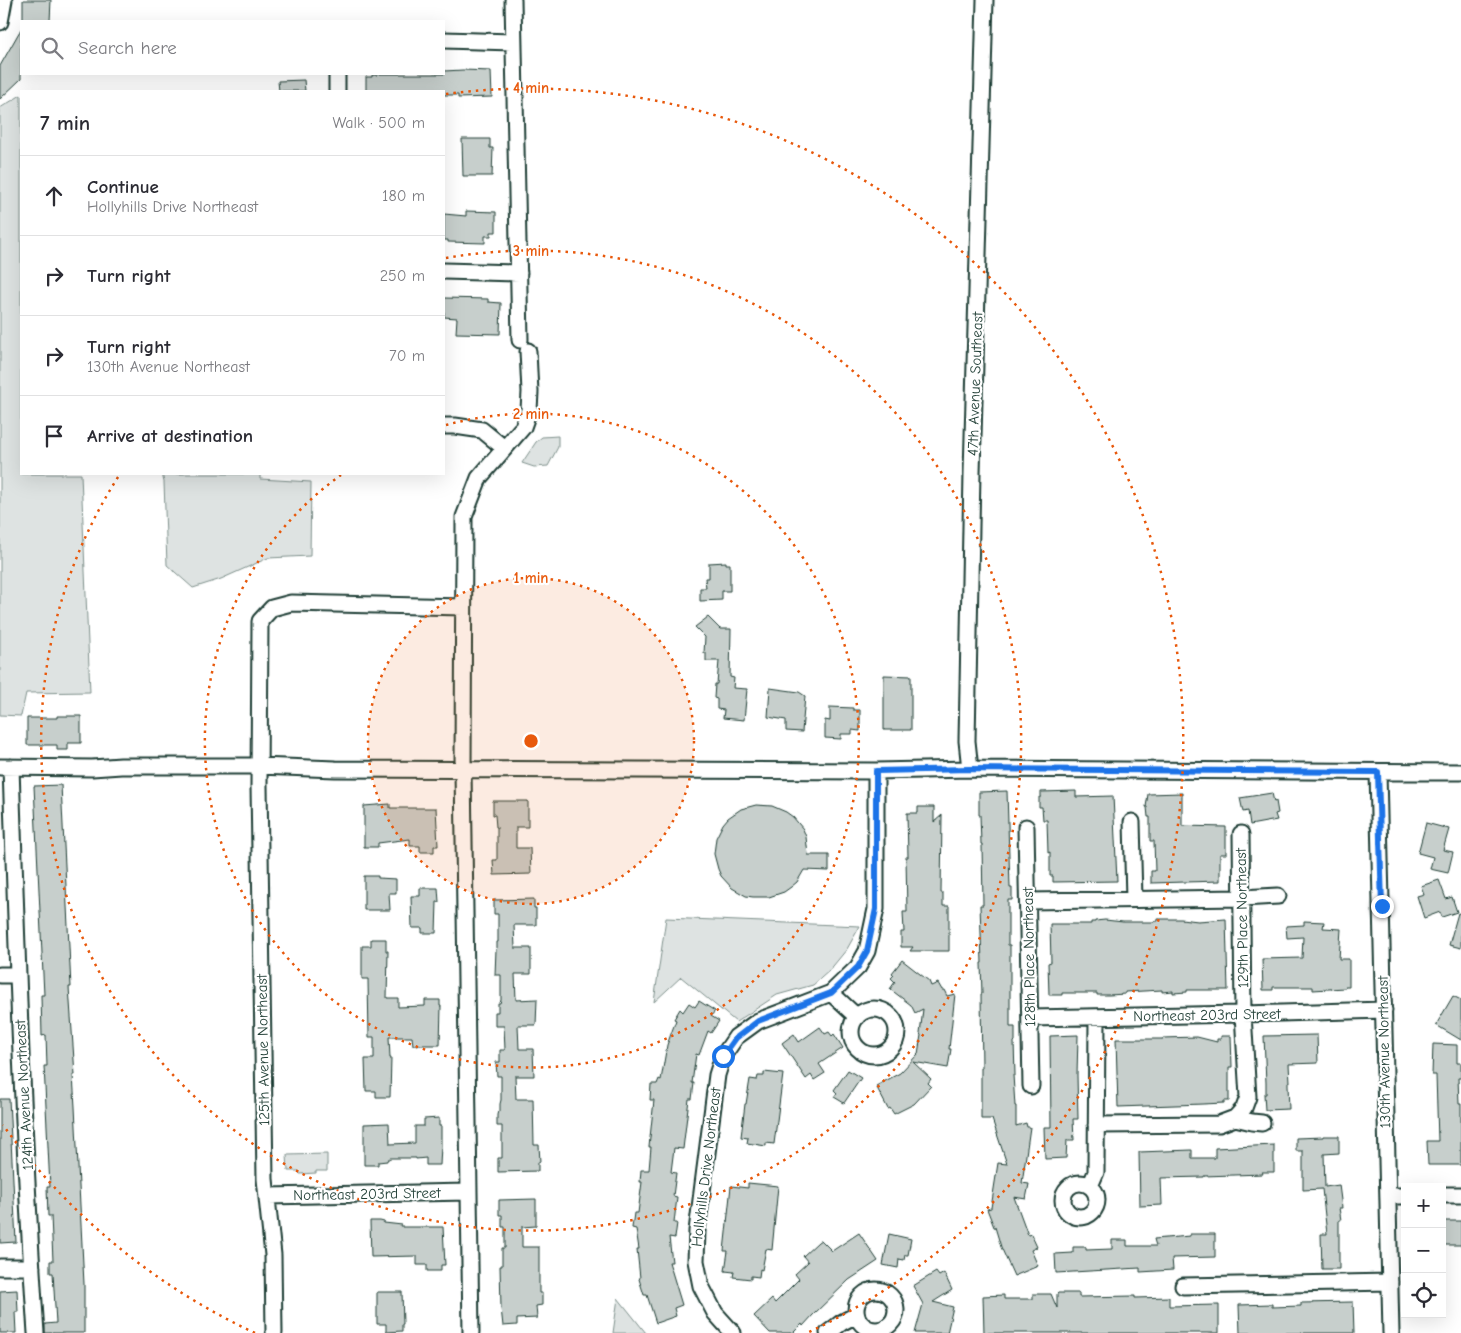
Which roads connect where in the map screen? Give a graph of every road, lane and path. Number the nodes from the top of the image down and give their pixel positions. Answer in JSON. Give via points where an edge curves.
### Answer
{"nodes":[{"id":1,"x":4,"y":0,"type":"edge"},
{"id":2,"x":513,"y":0,"type":"edge"},
{"id":3,"x":985,"y":0,"type":"edge"},
{"id":4,"x":0,"y":22,"type":"edge"},
{"id":5,"x":445,"y":40,"type":"edge"},
{"id":6,"x":513,"y":42,"type":"junction"},
{"id":7,"x":337,"y":75,"type":"edge"},
{"id":8,"x":337,"y":90,"type":"edge"},
{"id":9,"x":445,"y":271,"type":"edge"},
{"id":10,"x":519,"y":273,"type":"junction"},
{"id":11,"x":445,"y":426,"type":"edge"},
{"id":12,"x":504,"y":448,"type":"junction"},
{"id":13,"x":463,"y":607,"type":"junction"},
{"id":14,"x":259,"y":766,"type":"junction"},
{"id":15,"x":5,"y":767,"type":"edge"},
{"id":16,"x":970,"y":769,"type":"junction"},
{"id":17,"x":463,"y":770,"type":"junction"},
{"id":18,"x":876,"y":771,"type":"junction"},
{"id":19,"x":1378,"y":772,"type":"junction"},
{"id":20,"x":1461,"y":772,"type":"edge"},
{"id":21,"x":1132,"y":822,"type":"dead end"},
{"id":22,"x":1026,"y":827,"type":"dead end"},
{"id":23,"x":1241,"y":834,"type":"dead end"},
{"id":24,"x":1278,"y":896,"type":"dead end"},
{"id":25,"x":1242,"y":898,"type":"junction"},
{"id":26,"x":1134,"y":899,"type":"junction"},
{"id":27,"x":1028,"y":901,"type":"junction"},
{"id":28,"x":0,"y":975,"type":"edge"},
{"id":29,"x":18,"y":975,"type":"junction"},
{"id":30,"x":831,"y":993,"type":"junction"},
{"id":31,"x":1384,"y":1010,"type":"junction"},
{"id":32,"x":1243,"y":1014,"type":"junction"},
{"id":33,"x":857,"y":1017,"type":"dead end"},
{"id":34,"x":1097,"y":1017,"type":"junction"},
{"id":35,"x":1030,"y":1018,"type":"junction"},
{"id":36,"x":1031,"y":1086,"type":"dead end"},
{"id":37,"x":1235,"y":1118,"type":"junction"},
{"id":38,"x":1262,"y":1123,"type":"dead end"},
{"id":39,"x":1096,"y":1125,"type":"junction"},
{"id":40,"x":1090,"y":1186,"type":"dead end"},
{"id":41,"x":468,"y":1192,"type":"junction"},
{"id":42,"x":1446,"y":1195,"type":"edge"},
{"id":43,"x":1461,"y":1195,"type":"edge"},
{"id":44,"x":267,"y":1196,"type":"junction"},
{"id":45,"x":1388,"y":1196,"type":"junction"},
{"id":46,"x":1401,"y":1196,"type":"edge"},
{"id":47,"x":0,"y":1267,"type":"edge"},
{"id":48,"x":32,"y":1267,"type":"junction"},
{"id":49,"x":1390,"y":1282,"type":"junction"},
{"id":50,"x":1183,"y":1286,"type":"dead end"},
{"id":51,"x":856,"y":1315,"type":"dead end"},
{"id":52,"x":36,"y":1333,"type":"edge"},
{"id":53,"x":274,"y":1333,"type":"edge"},
{"id":54,"x":471,"y":1333,"type":"edge"},
{"id":55,"x":733,"y":1333,"type":"edge"},
{"id":56,"x":828,"y":1333,"type":"edge"},
{"id":57,"x":1391,"y":1333,"type":"edge"}],
"edges":[{"from":1,"to":4,"type":"street"},
{"from":2,"to":6,"type":"street"},
{"from":3,"to":16,"type":"street","name":"47th Avenue Southeast","via":[[970,546]]},
{"from":5,"to":6,"type":"street"},
{"from":6,"to":10,"type":"street"},
{"from":7,"to":8,"type":"street"},
{"from":9,"to":10,"type":"street"},
{"from":10,"to":12,"type":"street","via":[[529,410],[521,430]]},
{"from":11,"to":12,"type":"street","via":[[482,430]]},
{"from":12,"to":13,"type":"street","via":[[479,478],[464,517]]},
{"from":13,"to":14,"type":"street","name":"125th Avenue Northeast","via":[[291,603],[272,608],[260,621]]},
{"from":13,"to":17,"type":"street"},
{"from":14,"to":15,"type":"street"},
{"from":14,"to":17,"type":"street"},
{"from":14,"to":44,"type":"street","name":"125th Avenue Northeast"},
{"from":15,"to":29,"type":"street","name":"124th Avenue Northeast"},
{"from":16,"to":18,"type":"street"},
{"from":16,"to":19,"type":"street"},
{"from":17,"to":18,"type":"street"},
{"from":17,"to":41,"type":"street"},
{"from":18,"to":30,"type":"street","name":"Hollyhills Drive Northeast","via":[[876,909],[872,933],[858,967]]},
{"from":19,"to":20,"type":"street"},
{"from":19,"to":31,"type":"street","name":"130th Avenue Northeast"},
{"from":21,"to":26,"type":"street"},
{"from":22,"to":27,"type":"street","name":"128th Place Northeast"},
{"from":23,"to":25,"type":"street","name":"129th Place Northeast"},
{"from":24,"to":25,"type":"street"},
{"from":25,"to":26,"type":"street"},
{"from":25,"to":32,"type":"street","name":"129th Place Northeast"},
{"from":26,"to":27,"type":"street"},
{"from":27,"to":35,"type":"street","name":"128th Place Northeast"},
{"from":28,"to":29,"type":"street"},
{"from":29,"to":48,"type":"street","name":"124th Avenue Northeast"},
{"from":30,"to":33,"type":"street"},
{"from":30,"to":55,"type":"street","name":"Hollyhills Drive Northeast","via":[[758,1021],[736,1038],[723,1056],[717,1075],[696,1261],[701,1286],[715,1313]]},
{"from":31,"to":32,"type":"street","name":"Northeast 203rd Street"},
{"from":31,"to":45,"type":"street","name":"130th Avenue Northeast"},
{"from":32,"to":34,"type":"street","name":"Northeast 203rd Street"},
{"from":32,"to":37,"type":"street","name":"129th Place Northeast","via":[[1248,1097]]},
{"from":34,"to":35,"type":"street","name":"Northeast 203rd Street"},
{"from":34,"to":39,"type":"street"},
{"from":35,"to":36,"type":"street","name":"128th Place Northeast"},
{"from":37,"to":38,"type":"street"},
{"from":37,"to":39,"type":"street","via":[[1219,1124]]},
{"from":39,"to":40,"type":"street","via":[[1096,1172]]},
{"from":41,"to":44,"type":"street","name":"Northeast 203rd Street"},
{"from":41,"to":54,"type":"street"},
{"from":42,"to":43,"type":"street"},
{"from":44,"to":53,"type":"street","name":"125th Avenue Northeast","via":[[273,1255]]},
{"from":45,"to":46,"type":"street"},
{"from":45,"to":49,"type":"street","name":"130th Avenue Northeast"},
{"from":47,"to":48,"type":"street"},
{"from":48,"to":52,"type":"street","name":"124th Avenue Northeast"},
{"from":49,"to":50,"type":"street"},
{"from":49,"to":57,"type":"street","name":"130th Avenue Northeast"},
{"from":51,"to":56,"type":"street"}]}
